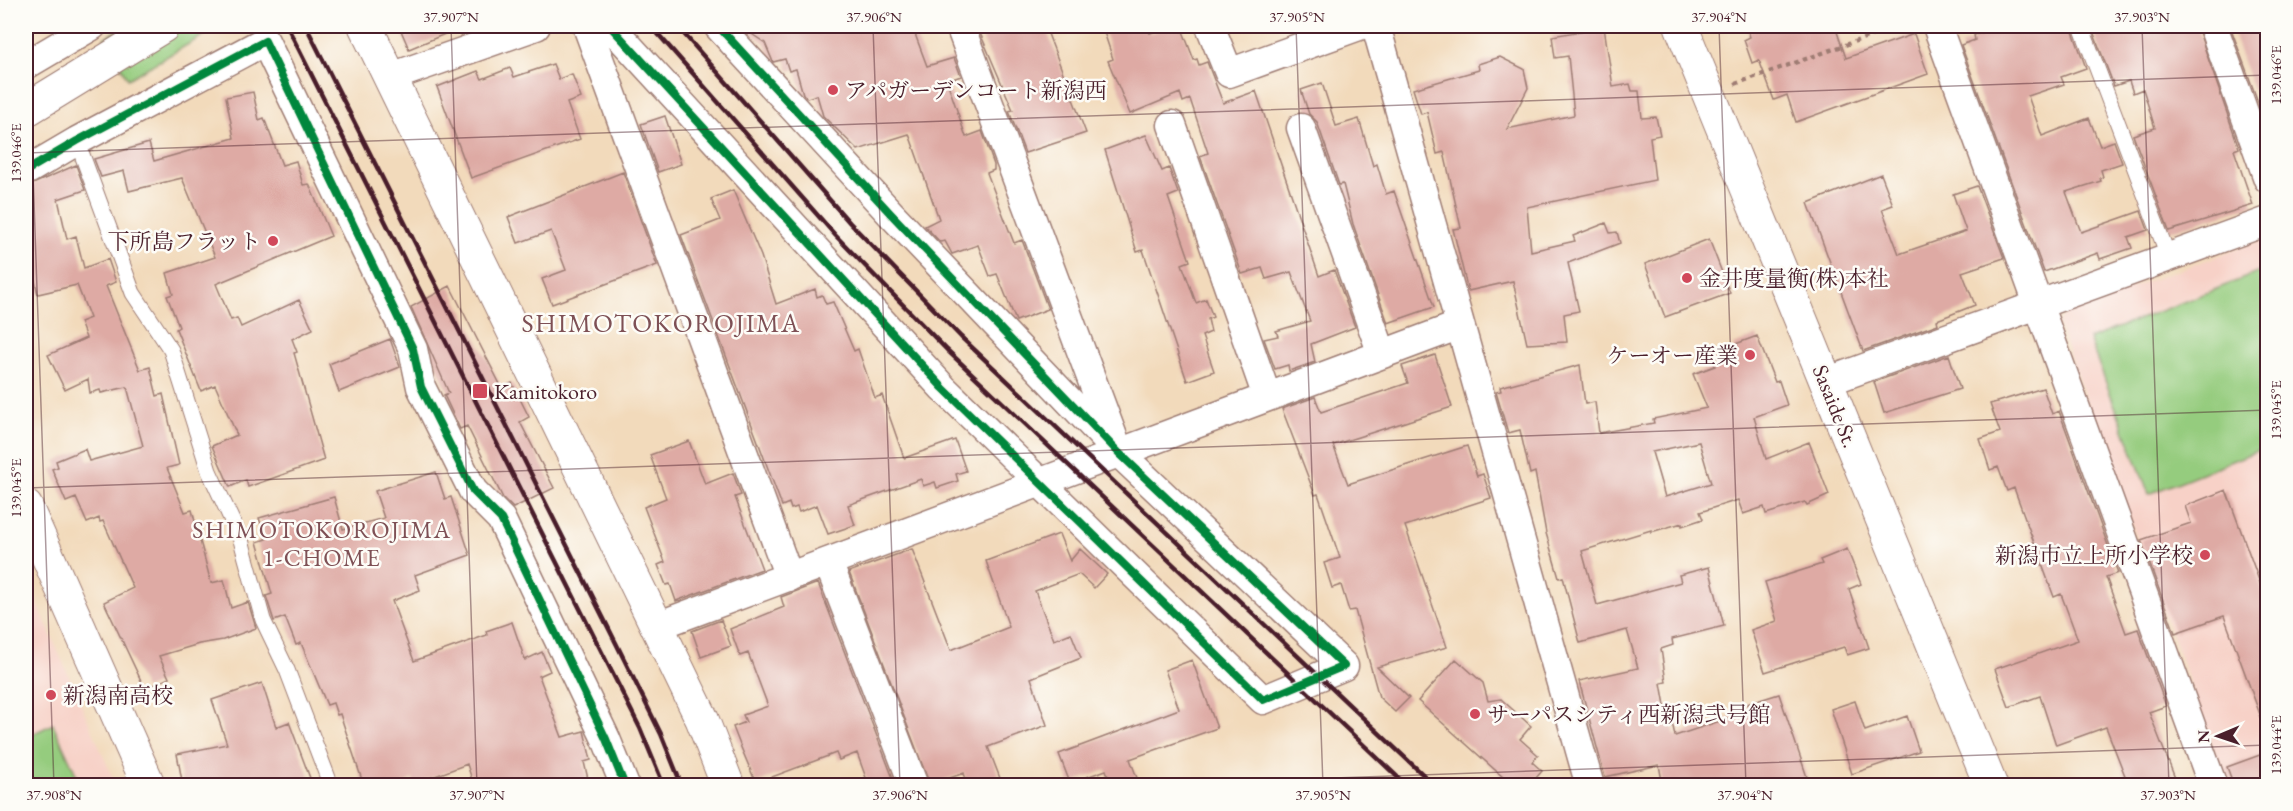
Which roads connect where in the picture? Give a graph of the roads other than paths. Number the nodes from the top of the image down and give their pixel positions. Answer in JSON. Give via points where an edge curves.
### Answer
{"nodes":[{"id":1,"x":92,"y":26,"type":"edge"},
{"id":2,"x":163,"y":26,"type":"edge"},
{"id":3,"x":365,"y":26,"type":"edge"},
{"id":4,"x":536,"y":26,"type":"edge"},
{"id":5,"x":587,"y":26,"type":"edge"},
{"id":6,"x":610,"y":26,"type":"edge"},
{"id":7,"x":718,"y":26,"type":"edge"},
{"id":8,"x":960,"y":26,"type":"edge"},
{"id":9,"x":1210,"y":26,"type":"edge"},
{"id":10,"x":1359,"y":26,"type":"edge"},
{"id":11,"x":1376,"y":26,"type":"edge"},
{"id":12,"x":1681,"y":26,"type":"edge"},
{"id":13,"x":1938,"y":26,"type":"edge"},
{"id":14,"x":2081,"y":26,"type":"edge"},
{"id":15,"x":2213,"y":26,"type":"edge"},
{"id":16,"x":261,"y":33,"type":"edge"},
{"id":17,"x":26,"y":65,"type":"edge"},
{"id":18,"x":391,"y":77,"type":"junction"},
{"id":19,"x":26,"y":110,"type":"edge"},
{"id":20,"x":1172,"y":125,"type":"dead end"},
{"id":21,"x":1301,"y":128,"type":"dead end"},
{"id":22,"x":76,"y":141,"type":"junction"},
{"id":23,"x":26,"y":171,"type":"edge"},
{"id":24,"x":2268,"y":179,"type":"edge"},
{"id":25,"x":2268,"y":221,"type":"edge"},
{"id":26,"x":2169,"y":258,"type":"junction"},
{"id":27,"x":2038,"y":305,"type":"junction"},
{"id":28,"x":1460,"y":325,"type":"junction"},
{"id":29,"x":1382,"y":354,"type":"junction"},
{"id":30,"x":1826,"y":382,"type":"junction"},
{"id":31,"x":1267,"y":397,"type":"junction"},
{"id":32,"x":1119,"y":453,"type":"junction"},
{"id":33,"x":1038,"y":483,"type":"junction"},
{"id":34,"x":26,"y":507,"type":"edge"},
{"id":35,"x":828,"y":562,"type":"junction"},
{"id":36,"x":789,"y":576,"type":"junction"},
{"id":37,"x":657,"y":626,"type":"junction"},
{"id":38,"x":149,"y":786,"type":"edge"},
{"id":39,"x":331,"y":786,"type":"edge"},
{"id":40,"x":625,"y":786,"type":"edge"},
{"id":41,"x":728,"y":786,"type":"edge"},
{"id":42,"x":914,"y":786,"type":"edge"},
{"id":43,"x":1590,"y":786,"type":"edge"},
{"id":44,"x":1991,"y":786,"type":"edge"},
{"id":45,"x":2213,"y":786,"type":"edge"}],
"edges":[{"from":1,"to":17,"type":"street"},
{"from":2,"to":19,"type":"main road"},
{"from":3,"to":18,"type":"main road"},
{"from":4,"to":18,"type":"street"},
{"from":5,"to":36,"type":"street"},
{"from":6,"to":33,"type":"street","via":[[943,388]]},
{"from":7,"to":32,"type":"street"},
{"from":8,"to":32,"type":"street"},
{"from":9,"to":10,"type":"street","via":[[1229,73]]},
{"from":11,"to":28,"type":"street"},
{"from":12,"to":30,"type":"main road","name":"Sasaide St."},
{"from":13,"to":27,"type":"street"},
{"from":14,"to":26,"type":"lane"},
{"from":15,"to":24,"type":"street"},
{"from":16,"to":22,"type":"street"},
{"from":16,"to":40,"type":"street","via":[[413,349],[421,387],[473,491],[501,519]]},
{"from":18,"to":37,"type":"main road"},
{"from":20,"to":31,"type":"street"},
{"from":21,"to":29,"type":"street"},
{"from":22,"to":23,"type":"street"},
{"from":22,"to":39,"type":"lane","via":[[133,293],[171,350],[209,471],[241,540],[263,620],[287,670]]},
{"from":25,"to":26,"type":"street"},
{"from":26,"to":27,"type":"street"},
{"from":27,"to":30,"type":"street"},
{"from":27,"to":45,"type":"street"},
{"from":28,"to":29,"type":"street"},
{"from":28,"to":43,"type":"street"},
{"from":29,"to":31,"type":"street"},
{"from":30,"to":44,"type":"main road","name":"Sasaide St."},
{"from":31,"to":32,"type":"street"},
{"from":32,"to":33,"type":"street"},
{"from":32,"to":33,"type":"street","via":[[1344,666],[1263,700]]},
{"from":33,"to":35,"type":"street"},
{"from":34,"to":38,"type":"main road"},
{"from":35,"to":36,"type":"street"},
{"from":35,"to":42,"type":"street"},
{"from":36,"to":37,"type":"street"},
{"from":37,"to":41,"type":"main road","via":[[702,719]]}]}
